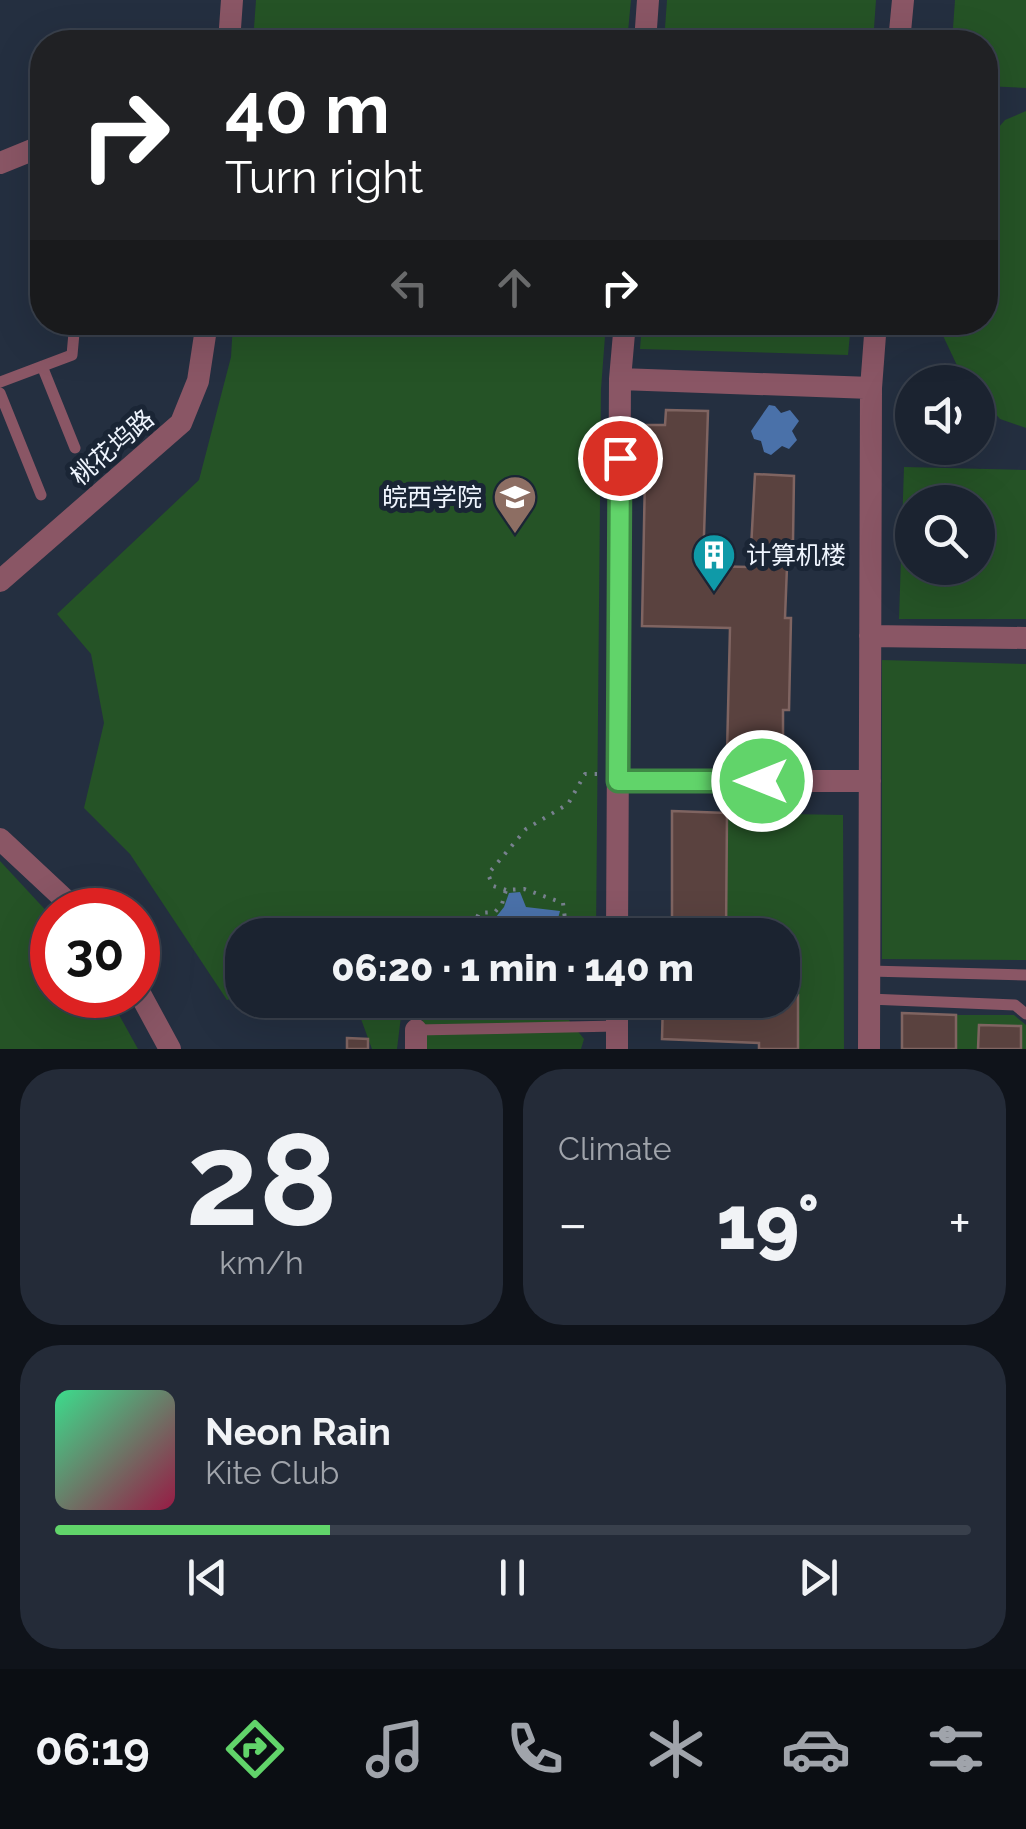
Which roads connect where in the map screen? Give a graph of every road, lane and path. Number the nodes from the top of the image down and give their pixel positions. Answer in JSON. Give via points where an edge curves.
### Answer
{"nodes":[{"id":1,"x":232,"y":0,"type":"edge"},
{"id":2,"x":648,"y":0,"type":"edge"},
{"id":3,"x":903,"y":0,"type":"edge"},
{"id":4,"x":231,"y":30,"type":"edge"},
{"id":5,"x":646,"y":30,"type":"edge"},
{"id":6,"x":900,"y":30,"type":"edge"},
{"id":7,"x":30,"y":151,"type":"edge"},
{"id":8,"x":0,"y":163,"type":"edge"},
{"id":9,"x":74,"y":335,"type":"edge"},
{"id":10,"x":205,"y":335,"type":"edge"},
{"id":11,"x":623,"y":335,"type":"edge"},
{"id":12,"x":875,"y":335,"type":"edge"},
{"id":13,"x":42,"y":366,"type":"junction"},
{"id":14,"x":620,"y":379,"type":"junction"},
{"id":15,"x":0,"y":382,"type":"edge"},
{"id":16,"x":871,"y":388,"type":"junction"},
{"id":17,"x":0,"y":392,"type":"edge"},
{"id":18,"x":75,"y":448,"type":"dead end"},
{"id":19,"x":41,"y":495,"type":"dead end"},
{"id":20,"x":0,"y":581,"type":"edge"},
{"id":21,"x":870,"y":636,"type":"junction"},
{"id":22,"x":1026,"y":638,"type":"edge"},
{"id":23,"x":618,"y":777,"type":"junction"},
{"id":24,"x":870,"y":781,"type":"junction"},
{"id":25,"x":0,"y":839,"type":"edge"},
{"id":26,"x":52,"y":888,"type":"edge"},
{"id":27,"x":506,"y":890,"type":"junction"},
{"id":28,"x":477,"y":918,"type":"edge"},
{"id":29,"x":565,"y":918,"type":"edge"},
{"id":30,"x":617,"y":918,"type":"edge"},
{"id":31,"x":869,"y":971,"type":"junction"},
{"id":32,"x":1026,"y":975,"type":"edge"},
{"id":33,"x":869,"y":999,"type":"junction"},
{"id":34,"x":1026,"y":1014,"type":"edge"},
{"id":35,"x":153,"y":1018,"type":"edge"},
{"id":36,"x":418,"y":1033,"type":"edge"},
{"id":37,"x":617,"y":1038,"type":"edge"},
{"id":38,"x":170,"y":1049,"type":"edge"},
{"id":39,"x":869,"y":1049,"type":"edge"}],
"edges":[{"from":1,"to":4,"type":"street"},
{"from":2,"to":5,"type":"street"},
{"from":3,"to":6,"type":"street"},
{"from":7,"to":8,"type":"street"},
{"from":9,"to":13,"type":"lane","via":[[72,355]]},
{"from":10,"to":20,"type":"street","name":"桃花坞路","via":[[182,423]]},
{"from":11,"to":14,"type":"street"},
{"from":12,"to":16,"type":"street"},
{"from":13,"to":15,"type":"lane"},
{"from":13,"to":18,"type":"lane"},
{"from":14,"to":16,"type":"street"},
{"from":14,"to":23,"type":"street"},
{"from":16,"to":21,"type":"street"},
{"from":17,"to":19,"type":"lane"},
{"from":21,"to":22,"type":"street"},
{"from":21,"to":24,"type":"street"},
{"from":23,"to":24,"type":"street"},
{"from":23,"to":27,"type":"path","via":[[586,774],[568,804],[526,829],[488,874],[493,886]]},
{"from":23,"to":30,"type":"street"},
{"from":24,"to":31,"type":"street"},
{"from":25,"to":26,"type":"street"},
{"from":27,"to":28,"type":"path","via":[[495,912]]},
{"from":27,"to":29,"type":"path","via":[[563,903]]},
{"from":31,"to":32,"type":"lane"},
{"from":31,"to":33,"type":"street"},
{"from":33,"to":34,"type":"lane","via":[[1015,1005]]},
{"from":33,"to":39,"type":"street"},
{"from":35,"to":38,"type":"street"},
{"from":36,"to":37,"type":"lane"}]}
